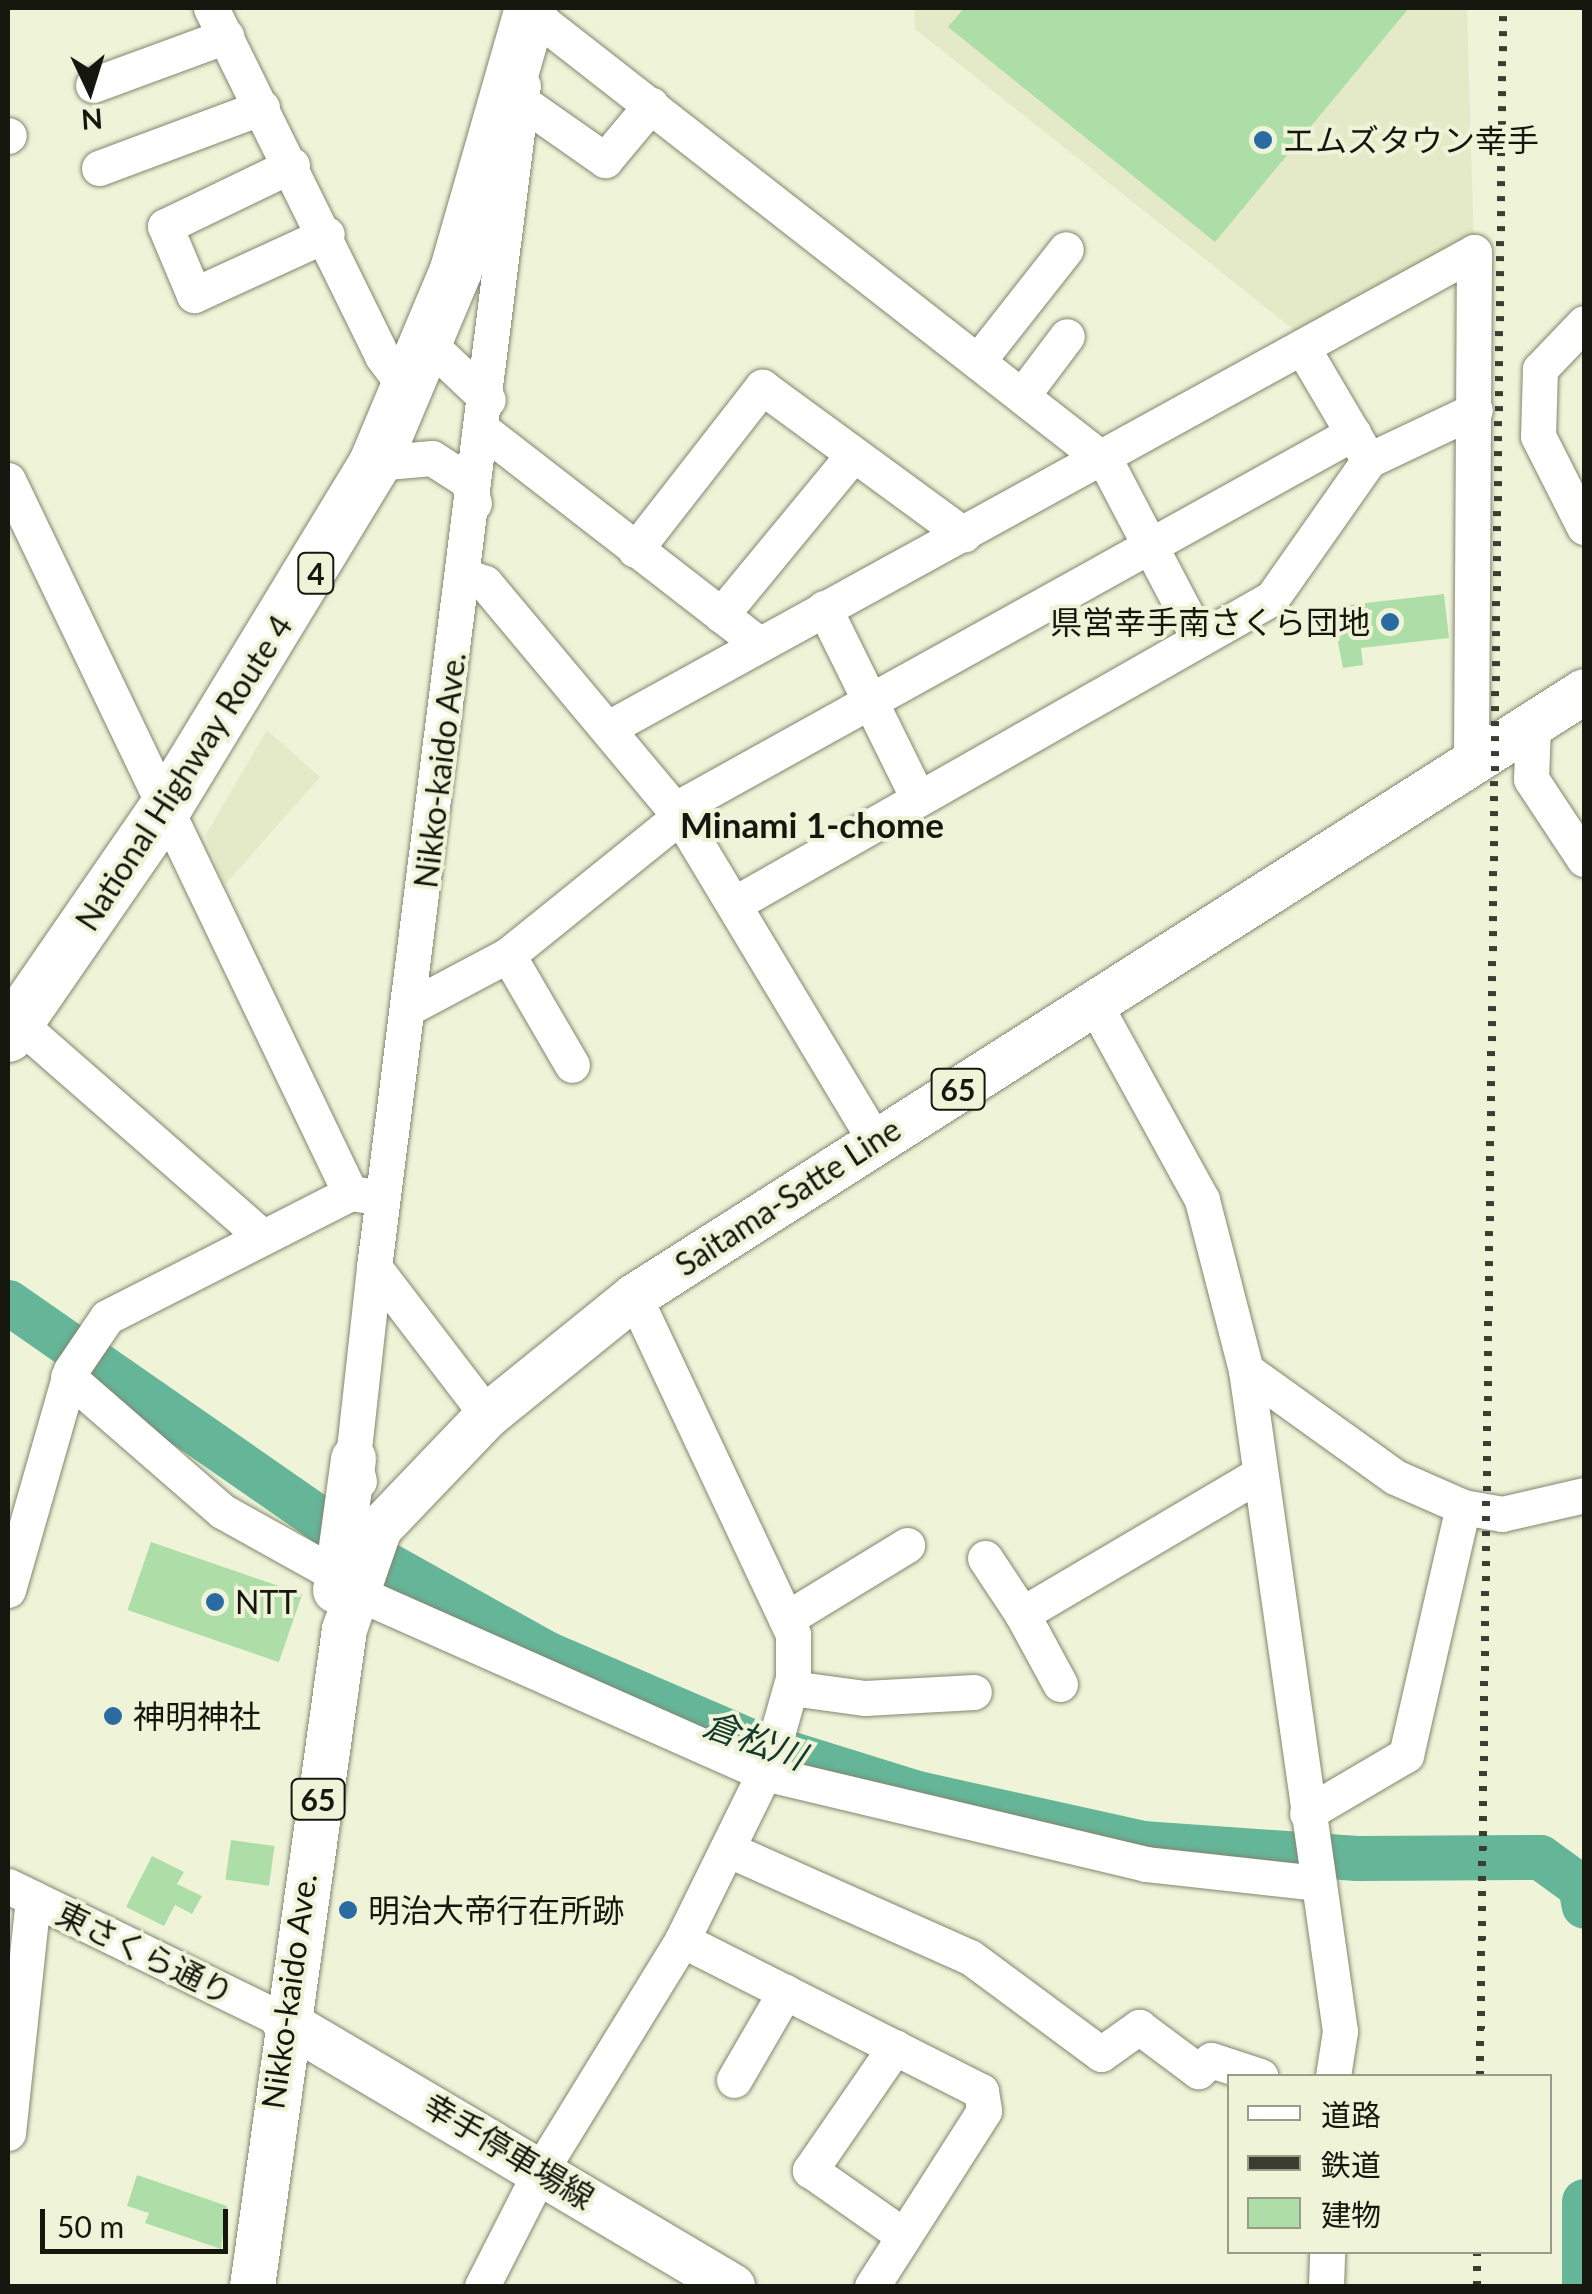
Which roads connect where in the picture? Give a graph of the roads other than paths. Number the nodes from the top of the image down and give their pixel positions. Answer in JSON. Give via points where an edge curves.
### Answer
{"nodes":[{"id":1,"x":218,"y":22,"type":"edge"},
{"id":2,"x":526,"y":45,"type":"edge"},
{"id":3,"x":93,"y":85,"type":"dead end"},
{"id":4,"x":652,"y":105,"type":"junction"},
{"id":5,"x":262,"y":107,"type":"junction"},
{"id":6,"x":292,"y":165,"type":"junction"},
{"id":7,"x":99,"y":168,"type":"dead end"},
{"id":8,"x":327,"y":234,"type":"junction"},
{"id":9,"x":1066,"y":249,"type":"dead end"},
{"id":10,"x":1584,"y":323,"type":"edge"},
{"id":11,"x":1067,"y":336,"type":"dead end"},
{"id":12,"x":429,"y":344,"type":"junction"},
{"id":13,"x":1302,"y":347,"type":"junction"},
{"id":14,"x":981,"y":356,"type":"junction"},
{"id":15,"x":409,"y":392,"type":"junction"},
{"id":16,"x":1024,"y":393,"type":"junction"},
{"id":17,"x":1475,"y":410,"type":"junction"},
{"id":18,"x":486,"y":415,"type":"junction"},
{"id":19,"x":1361,"y":446,"type":"junction"},
{"id":20,"x":852,"y":456,"type":"junction"},
{"id":21,"x":1106,"y":462,"type":"junction"},
{"id":22,"x":375,"y":463,"type":"junction"},
{"id":23,"x":8,"y":480,"type":"edge"},
{"id":24,"x":474,"y":503,"type":"junction"},
{"id":25,"x":1584,"y":527,"type":"edge"},
{"id":26,"x":17,"y":528,"type":"edge"},
{"id":27,"x":964,"y":535,"type":"junction"},
{"id":28,"x":1151,"y":549,"type":"junction"},
{"id":29,"x":635,"y":550,"type":"junction"},
{"id":30,"x":465,"y":576,"type":"junction"},
{"id":31,"x":824,"y":608,"type":"junction"},
{"id":32,"x":721,"y":615,"type":"junction"},
{"id":33,"x":1199,"y":639,"type":"junction"},
{"id":34,"x":758,"y":642,"type":"junction"},
{"id":35,"x":1584,"y":691,"type":"edge"},
{"id":36,"x":872,"y":705,"type":"junction"},
{"id":37,"x":1533,"y":725,"type":"junction"},
{"id":38,"x":610,"y":727,"type":"junction"},
{"id":39,"x":1471,"y":764,"type":"junction"},
{"id":40,"x":917,"y":796,"type":"junction"},
{"id":41,"x":168,"y":804,"type":"junction"},
{"id":42,"x":677,"y":813,"type":"junction"},
{"id":43,"x":1584,"y":859,"type":"edge"},
{"id":44,"x":734,"y":904,"type":"junction"},
{"id":45,"x":508,"y":955,"type":"junction"},
{"id":46,"x":1095,"y":1005,"type":"junction"},
{"id":47,"x":410,"y":1008,"type":"junction"},
{"id":48,"x":11,"y":1024,"type":"edge"},
{"id":49,"x":572,"y":1065,"type":"dead end"},
{"id":50,"x":876,"y":1140,"type":"junction"},
{"id":51,"x":367,"y":1195,"type":"junction"},
{"id":52,"x":262,"y":1236,"type":"junction"},
{"id":53,"x":374,"y":1267,"type":"junction"},
{"id":54,"x":634,"y":1296,"type":"junction"},
{"id":55,"x":1246,"y":1370,"type":"junction"},
{"id":56,"x":69,"y":1373,"type":"junction"},
{"id":57,"x":487,"y":1415,"type":"junction"},
{"id":58,"x":353,"y":1458,"type":"joint"},
{"id":59,"x":1260,"y":1474,"type":"junction"},
{"id":60,"x":1584,"y":1495,"type":"edge"},
{"id":61,"x":16,"y":1503,"type":"edge"},
{"id":62,"x":1462,"y":1507,"type":"junction"},
{"id":63,"x":907,"y":1545,"type":"dead end"},
{"id":64,"x":355,"y":1558,"type":"junction"},
{"id":65,"x":985,"y":1558,"type":"dead end"},
{"id":66,"x":8,"y":1590,"type":"edge"},
{"id":67,"x":1022,"y":1614,"type":"junction"},
{"id":68,"x":786,"y":1619,"type":"junction"},
{"id":69,"x":1060,"y":1684,"type":"dead end"},
{"id":70,"x":791,"y":1688,"type":"junction"},
{"id":71,"x":974,"y":1692,"type":"dead end"},
{"id":72,"x":766,"y":1768,"type":"junction"},
{"id":73,"x":1307,"y":1814,"type":"junction"},
{"id":74,"x":727,"y":1848,"type":"junction"},
{"id":75,"x":1316,"y":1880,"type":"junction"},
{"id":76,"x":20,"y":1892,"type":"edge"},
{"id":77,"x":682,"y":1940,"type":"junction"},
{"id":78,"x":785,"y":1992,"type":"junction"},
{"id":79,"x":283,"y":2020,"type":"junction"},
{"id":80,"x":895,"y":2048,"type":"junction"},
{"id":81,"x":1254,"y":2074,"type":"edge"},
{"id":82,"x":1333,"y":2074,"type":"edge"},
{"id":83,"x":734,"y":2080,"type":"dead end"},
{"id":84,"x":8,"y":2133,"type":"edge"},
{"id":85,"x":542,"y":2168,"type":"junction"},
{"id":86,"x":904,"y":2235,"type":"junction"},
{"id":87,"x":1327,"y":2254,"type":"edge"},
{"id":88,"x":252,"y":2286,"type":"edge"},
{"id":89,"x":482,"y":2286,"type":"edge"},
{"id":90,"x":732,"y":2286,"type":"edge"},
{"id":91,"x":872,"y":2286,"type":"edge"},
{"id":92,"x":1326,"y":2286,"type":"edge"}],
"edges":[{"from":1,"to":3,"type":"street"},
{"from":1,"to":5,"type":"street"},
{"from":2,"to":4,"type":"street"},
{"from":2,"to":4,"type":"street","via":[[605,160]]},
{"from":2,"to":12,"type":"highway","name":"National Highway Route 4","number":"4"},
{"from":2,"to":18,"type":"street","name":"Nikko-kaido Ave."},
{"from":4,"to":14,"type":"street"},
{"from":5,"to":6,"type":"street"},
{"from":5,"to":7,"type":"street"},
{"from":6,"to":8,"type":"street"},
{"from":6,"to":8,"type":"street","via":[[164,226],[194,296]]},
{"from":8,"to":15,"type":"street","via":[[382,356]]},
{"from":9,"to":14,"type":"street"},
{"from":10,"to":25,"type":"street","via":[[1540,369],[1538,436]]},
{"from":11,"to":16,"type":"street"},
{"from":12,"to":15,"type":"highway","name":"National Highway Route 4","number":"4"},
{"from":12,"to":18,"type":"street"},
{"from":13,"to":17,"type":"street","via":[[1474,252]]},
{"from":13,"to":19,"type":"street"},
{"from":13,"to":21,"type":"street"},
{"from":14,"to":16,"type":"street"},
{"from":15,"to":22,"type":"highway","name":"National Highway Route 4","number":"4"},
{"from":16,"to":21,"type":"street"},
{"from":17,"to":19,"type":"street"},
{"from":17,"to":39,"type":"street"},
{"from":18,"to":24,"type":"street","name":"Nikko-kaido Ave."},
{"from":18,"to":29,"type":"street"},
{"from":19,"to":28,"type":"street"},
{"from":19,"to":33,"type":"street","via":[[1272,598]]},
{"from":20,"to":27,"type":"street"},
{"from":20,"to":29,"type":"street","via":[[762,386]]},
{"from":20,"to":32,"type":"street"},
{"from":21,"to":27,"type":"street"},
{"from":21,"to":28,"type":"street"},
{"from":22,"to":24,"type":"street","via":[[432,458],[468,482]]},
{"from":22,"to":41,"type":"highway","name":"National Highway Route 4","number":"4"},
{"from":23,"to":26,"type":"street"},
{"from":24,"to":30,"type":"street","name":"Nikko-kaido Ave."},
{"from":26,"to":41,"type":"street"},
{"from":27,"to":31,"type":"street"},
{"from":28,"to":33,"type":"street"},
{"from":28,"to":36,"type":"street"},
{"from":29,"to":32,"type":"street"},
{"from":30,"to":38,"type":"street","via":[[485,583]]},
{"from":30,"to":47,"type":"street","name":"Nikko-kaido Ave."},
{"from":31,"to":34,"type":"street"},
{"from":31,"to":36,"type":"street"},
{"from":32,"to":34,"type":"street"},
{"from":33,"to":40,"type":"street"},
{"from":34,"to":38,"type":"street"},
{"from":35,"to":37,"type":"main road","name":"Saitama-Satte Line","number":"65"},
{"from":36,"to":40,"type":"street"},
{"from":36,"to":42,"type":"street"},
{"from":37,"to":39,"type":"main road","name":"Saitama-Satte Line","number":"65"},
{"from":37,"to":43,"type":"street","via":[[1531,779]]},
{"from":38,"to":42,"type":"street"},
{"from":39,"to":46,"type":"main road","name":"Saitama-Satte Line","number":"65"},
{"from":40,"to":44,"type":"street"},
{"from":41,"to":48,"type":"highway","name":"National Highway Route 4","number":"4"},
{"from":41,"to":51,"type":"street"},
{"from":42,"to":44,"type":"street"},
{"from":42,"to":45,"type":"street"},
{"from":44,"to":50,"type":"street"},
{"from":45,"to":47,"type":"street"},
{"from":45,"to":49,"type":"street"},
{"from":46,"to":50,"type":"main road","name":"Saitama-Satte Line","number":"65"},
{"from":46,"to":55,"type":"street","via":[[1202,1200]]},
{"from":47,"to":51,"type":"street","name":"Nikko-kaido Ave."},
{"from":48,"to":52,"type":"street"},
{"from":50,"to":54,"type":"main road","name":"Saitama-Satte Line","number":"65"},
{"from":51,"to":52,"type":"street"},
{"from":51,"to":53,"type":"street","name":"Nikko-kaido Ave."},
{"from":52,"to":56,"type":"street","via":[[106,1318]]},
{"from":53,"to":57,"type":"street"},
{"from":53,"to":58,"type":"street","name":"Nikko-kaido Ave."},
{"from":54,"to":57,"type":"main road","name":"Saitama-Satte Line","number":"65"},
{"from":54,"to":68,"type":"street"},
{"from":55,"to":59,"type":"street"},
{"from":55,"to":62,"type":"street","via":[[1395,1477]]},
{"from":56,"to":61,"type":"street"},
{"from":56,"to":64,"type":"street","via":[[222,1511]]},
{"from":57,"to":64,"type":"main road","name":"Saitama-Satte Line","number":"65"},
{"from":58,"to":64,"type":"main road","name":"Nikko-kaido Ave."},
{"from":59,"to":67,"type":"street"},
{"from":59,"to":73,"type":"street"},
{"from":60,"to":62,"type":"street","via":[[1502,1514]]},
{"from":61,"to":66,"type":"street"},
{"from":62,"to":73,"type":"street","via":[[1406,1755]]},
{"from":63,"to":68,"type":"street"},
{"from":64,"to":72,"type":"street"},
{"from":64,"to":79,"type":"main road","name":"Nikko-kaido Ave.","number":"65"},
{"from":65,"to":67,"type":"street"},
{"from":67,"to":69,"type":"street"},
{"from":68,"to":70,"type":"street"},
{"from":70,"to":71,"type":"street","via":[[865,1698]]},
{"from":70,"to":72,"type":"street","via":[[785,1724]]},
{"from":72,"to":74,"type":"street"},
{"from":72,"to":75,"type":"street","via":[[1146,1864]]},
{"from":73,"to":75,"type":"street"},
{"from":74,"to":77,"type":"street"},
{"from":74,"to":81,"type":"street","via":[[970,1956],[1101,2054],[1139,2027],[1198,2071],[1211,2060]]},
{"from":75,"to":82,"type":"street","via":[[1340,2030]]},
{"from":76,"to":79,"type":"street","name":"東さくら通り"},
{"from":76,"to":84,"type":"street"},
{"from":77,"to":78,"type":"street"},
{"from":77,"to":85,"type":"street"},
{"from":78,"to":80,"type":"street"},
{"from":78,"to":83,"type":"street"},
{"from":79,"to":85,"type":"main road","name":"幸手停車場線"},
{"from":79,"to":88,"type":"main road","name":"Nikko-kaido Ave.","number":"65"},
{"from":80,"to":86,"type":"street","via":[[810,2170]]},
{"from":80,"to":86,"type":"street","via":[[981,2091],[984,2111]]},
{"from":85,"to":89,"type":"street"},
{"from":85,"to":90,"type":"main road","name":"幸手停車場線"},
{"from":86,"to":91,"type":"street"},
{"from":87,"to":92,"type":"street"}]}
